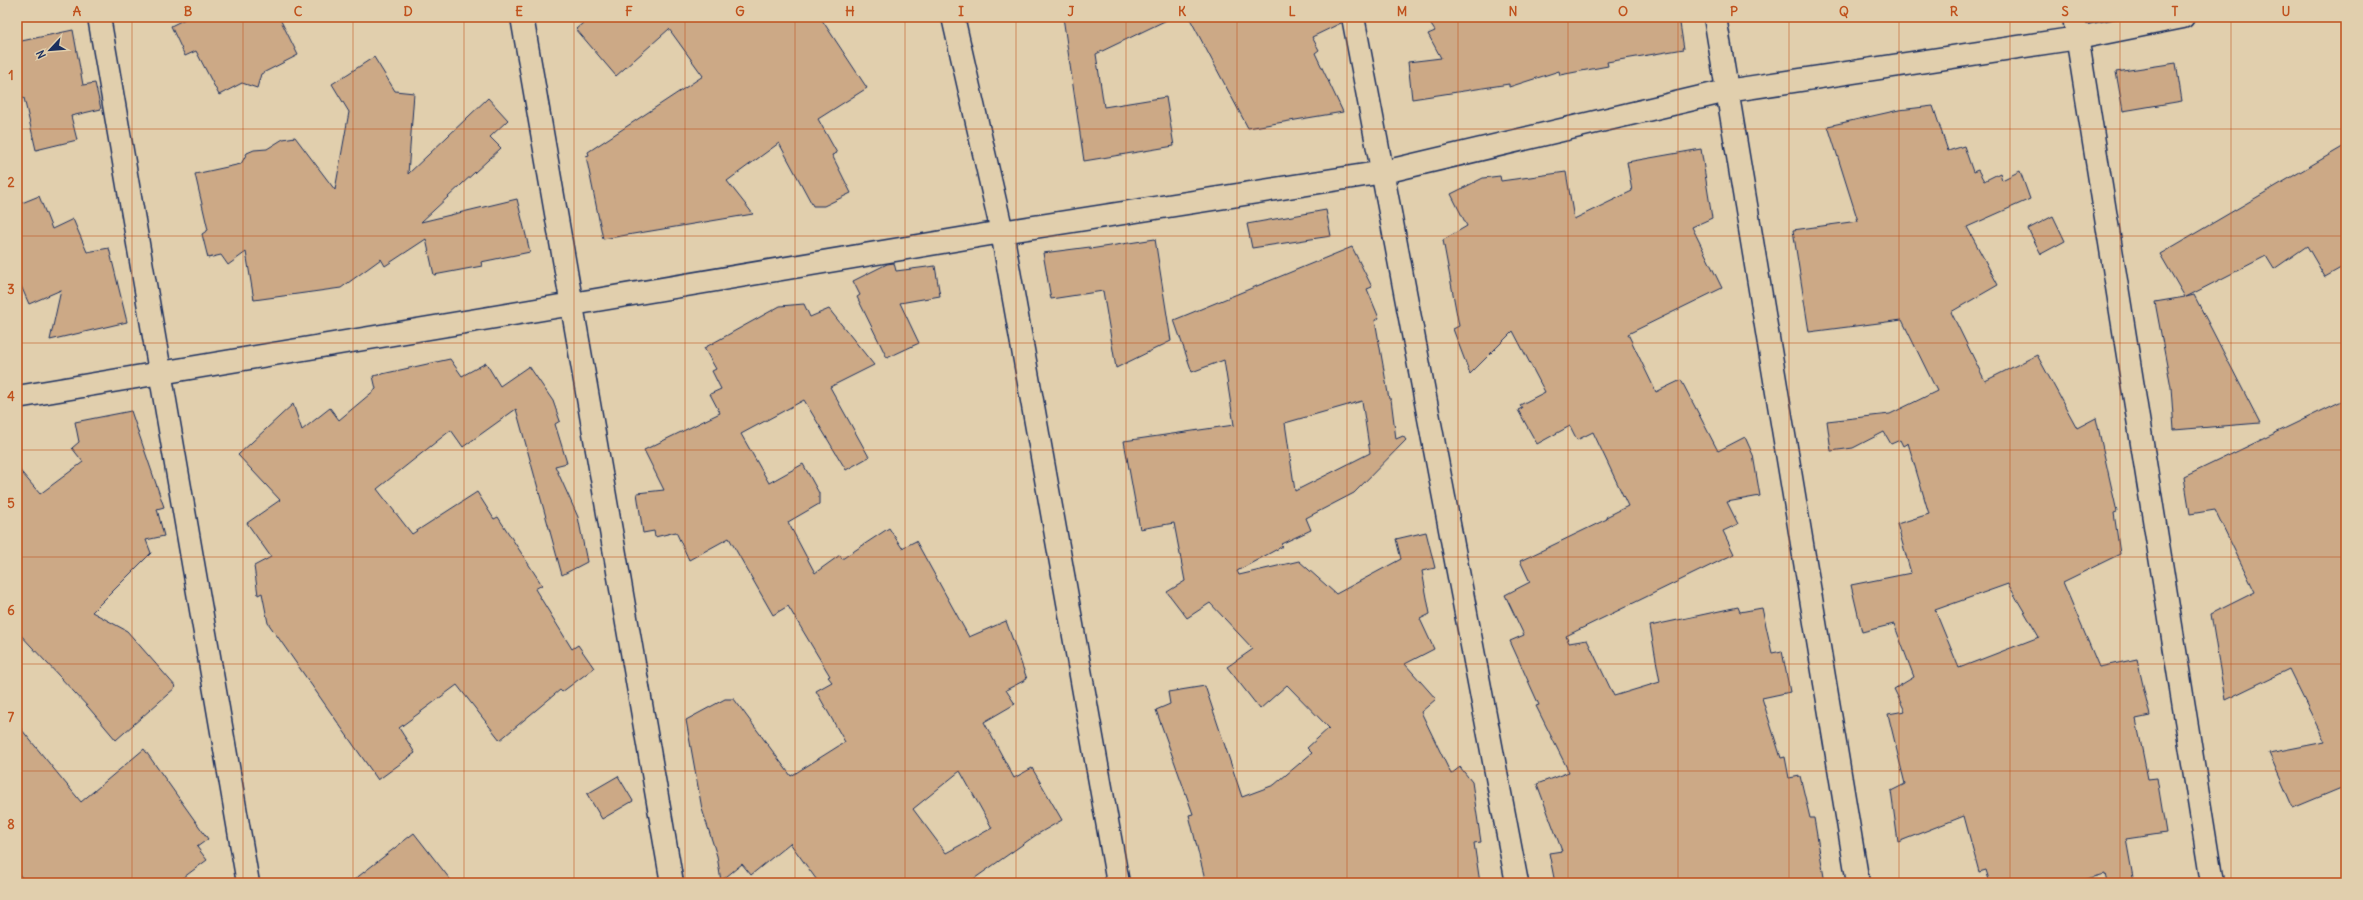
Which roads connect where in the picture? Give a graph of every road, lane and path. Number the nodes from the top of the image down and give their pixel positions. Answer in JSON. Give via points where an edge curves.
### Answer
{"nodes":[{"id":1,"x":99,"y":17,"type":"edge"},
{"id":2,"x":522,"y":17,"type":"edge"},
{"id":3,"x":953,"y":17,"type":"edge"},
{"id":4,"x":1353,"y":17,"type":"edge"},
{"id":5,"x":1714,"y":17,"type":"edge"},
{"id":6,"x":2183,"y":17,"type":"edge"},
{"id":7,"x":2076,"y":27,"type":"edge"},
{"id":8,"x":1727,"y":91,"type":"junction"},
{"id":9,"x":1384,"y":172,"type":"junction"},
{"id":10,"x":1002,"y":232,"type":"junction"},
{"id":11,"x":572,"y":303,"type":"junction"},
{"id":12,"x":160,"y":372,"type":"junction"},
{"id":13,"x":17,"y":397,"type":"edge"},
{"id":14,"x":248,"y":883,"type":"edge"},
{"id":15,"x":672,"y":883,"type":"edge"},
{"id":16,"x":1118,"y":883,"type":"edge"},
{"id":17,"x":1517,"y":883,"type":"edge"},
{"id":18,"x":1858,"y":883,"type":"edge"},
{"id":19,"x":2212,"y":883,"type":"edge"}],
"edges":[{"from":1,"to":12,"type":"street"},
{"from":2,"to":11,"type":"street"},
{"from":3,"to":10,"type":"street"},
{"from":4,"to":9,"type":"street"},
{"from":5,"to":8,"type":"street"},
{"from":6,"to":7,"type":"street"},
{"from":7,"to":8,"type":"street"},
{"from":7,"to":19,"type":"street"},
{"from":8,"to":9,"type":"street"},
{"from":8,"to":18,"type":"street"},
{"from":9,"to":10,"type":"street"},
{"from":9,"to":17,"type":"street"},
{"from":10,"to":11,"type":"street"},
{"from":10,"to":16,"type":"street"},
{"from":11,"to":12,"type":"street"},
{"from":11,"to":15,"type":"street"},
{"from":12,"to":13,"type":"street"},
{"from":12,"to":14,"type":"street"}]}
